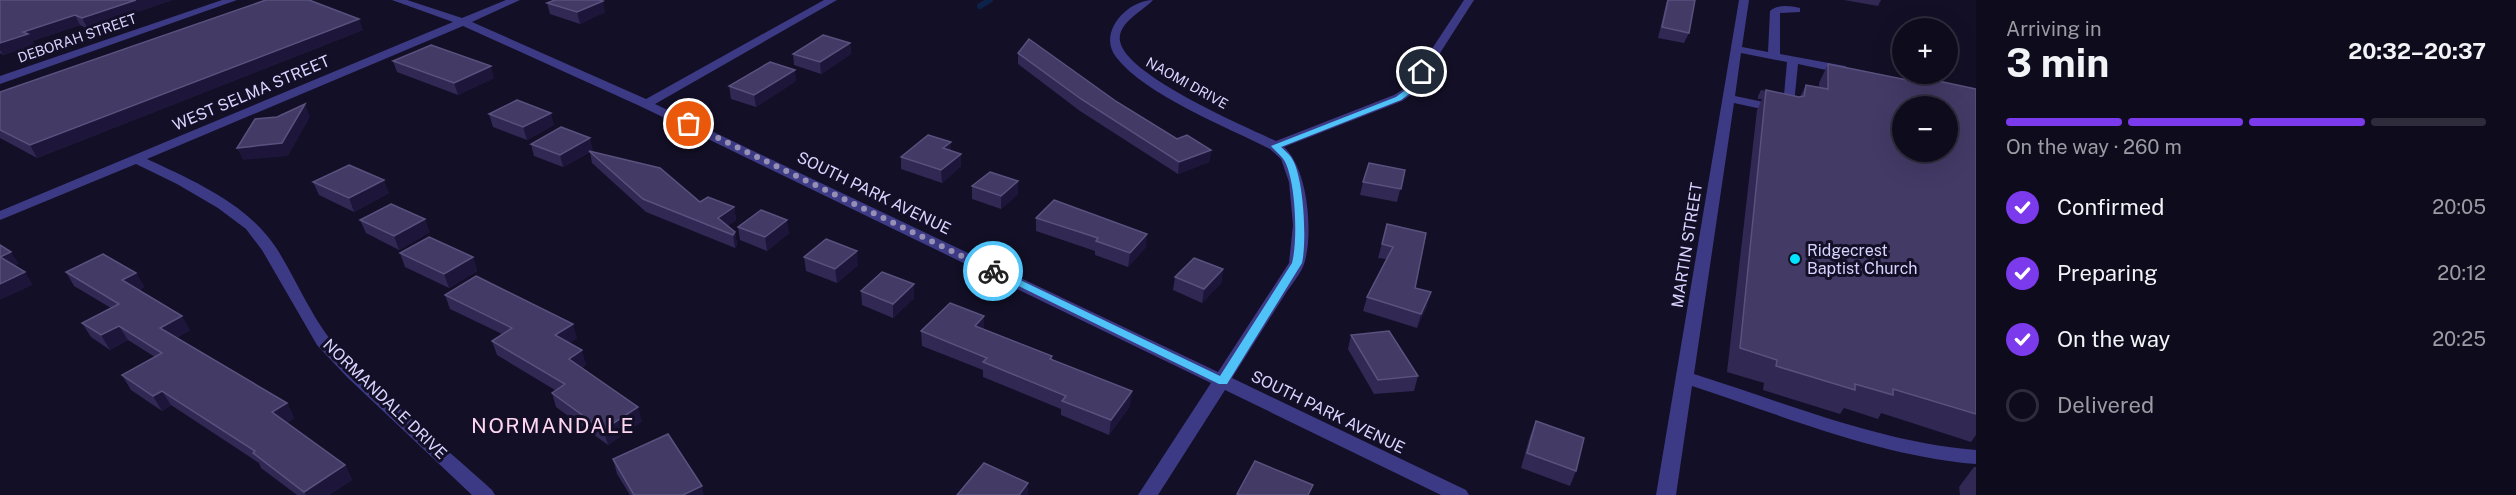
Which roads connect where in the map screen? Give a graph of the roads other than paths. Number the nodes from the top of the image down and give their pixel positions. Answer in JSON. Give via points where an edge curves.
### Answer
{"nodes":[{"id":1,"x":232,"y":0,"type":"edge"},
{"id":2,"x":397,"y":0,"type":"edge"},
{"id":3,"x":515,"y":0,"type":"edge"},
{"id":4,"x":832,"y":0,"type":"edge"},
{"id":5,"x":1148,"y":0,"type":"edge"},
{"id":6,"x":1469,"y":0,"type":"edge"},
{"id":7,"x":1744,"y":0,"type":"edge"},
{"id":8,"x":1796,"y":10,"type":"dead end"},
{"id":9,"x":462,"y":22,"type":"junction"},
{"id":10,"x":1736,"y":49,"type":"junction"},
{"id":11,"x":1774,"y":56,"type":"junction"},
{"id":12,"x":1793,"y":60,"type":"junction"},
{"id":13,"x":1862,"y":74,"type":"edge"},
{"id":14,"x":0,"y":80,"type":"edge"},
{"id":15,"x":1728,"y":98,"type":"junction"},
{"id":16,"x":646,"y":104,"type":"junction"},
{"id":17,"x":1275,"y":146,"type":"junction"},
{"id":18,"x":136,"y":159,"type":"junction"},
{"id":19,"x":0,"y":216,"type":"edge"},
{"id":20,"x":1685,"y":377,"type":"junction"},
{"id":21,"x":1223,"y":382,"type":"junction"},
{"id":22,"x":1976,"y":457,"type":"edge"},
{"id":23,"x":485,"y":495,"type":"edge"},
{"id":24,"x":1148,"y":495,"type":"edge"},
{"id":25,"x":1459,"y":495,"type":"edge"},
{"id":26,"x":1666,"y":495,"type":"edge"}],
"edges":[{"from":1,"to":14,"type":"street","name":"DEBORAH STREET"},
{"from":2,"to":9,"type":"street","name":"SOUTH PARK AVENUE"},
{"from":3,"to":9,"type":"street","name":"WEST SELMA STREET"},
{"from":4,"to":16,"type":"street"},
{"from":5,"to":17,"type":"street","name":"NAOMI DRIVE","via":[[1115,33],[1114,43],[1126,64],[1154,85]]},
{"from":6,"to":17,"type":"street","via":[[1411,89],[1398,98]]},
{"from":7,"to":10,"type":"street","name":"MARTIN STREET"},
{"from":8,"to":11,"type":"street","via":[[1775,11]]},
{"from":9,"to":16,"type":"street","name":"SOUTH PARK AVENUE"},
{"from":9,"to":18,"type":"street","name":"WEST SELMA STREET"},
{"from":10,"to":11,"type":"street"},
{"from":10,"to":15,"type":"street","name":"MARTIN STREET"},
{"from":11,"to":12,"type":"street"},
{"from":12,"to":13,"type":"street"},
{"from":12,"to":15,"type":"street","via":[[1788,111]]},
{"from":15,"to":20,"type":"street","name":"MARTIN STREET"},
{"from":16,"to":21,"type":"street","name":"SOUTH PARK AVENUE"},
{"from":17,"to":21,"type":"street","via":[[1288,159],[1297,189],[1300,250],[1297,263]]},
{"from":18,"to":19,"type":"street","name":"WEST SELMA STREET"},
{"from":18,"to":23,"type":"street","name":"NORMANDALE DRIVE","via":[[215,200],[251,226],[269,249],[323,341]]},
{"from":20,"to":22,"type":"street","via":[[1877,439],[1940,454]]},
{"from":20,"to":26,"type":"street","name":"MARTIN STREET"},
{"from":21,"to":24,"type":"street"},
{"from":21,"to":25,"type":"street","name":"SOUTH PARK AVENUE"}]}
